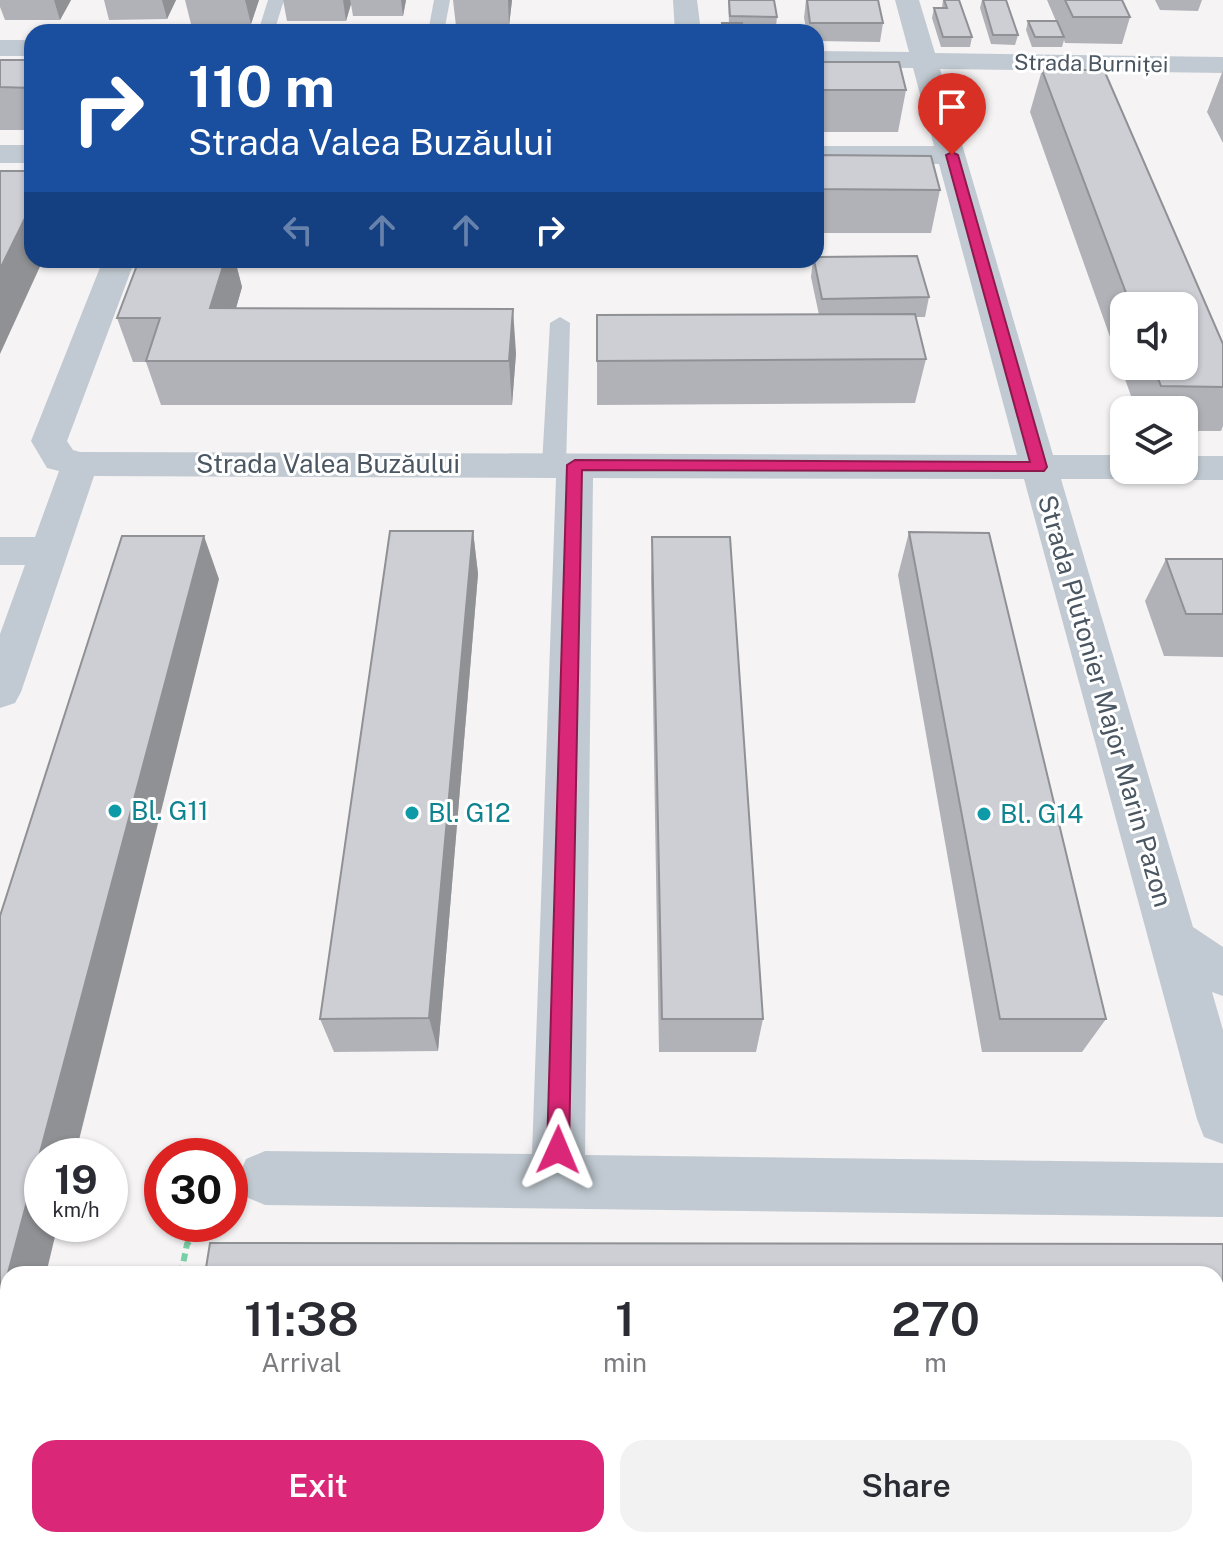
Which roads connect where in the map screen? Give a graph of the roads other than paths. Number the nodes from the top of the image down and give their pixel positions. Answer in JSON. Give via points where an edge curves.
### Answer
{"nodes":[{"id":1,"x":276,"y":0,"type":"edge"},
{"id":2,"x":442,"y":0,"type":"edge"},
{"id":3,"x":685,"y":0,"type":"edge"},
{"id":4,"x":907,"y":0,"type":"edge"},
{"id":5,"x":268,"y":24,"type":"edge"},
{"id":6,"x":438,"y":24,"type":"edge"},
{"id":7,"x":687,"y":24,"type":"edge"},
{"id":8,"x":0,"y":48,"type":"edge"},
{"id":9,"x":24,"y":48,"type":"edge"},
{"id":10,"x":824,"y":59,"type":"edge"},
{"id":11,"x":925,"y":61,"type":"junction"},
{"id":12,"x":1223,"y":65,"type":"edge"},
{"id":13,"x":0,"y":154,"type":"edge"},
{"id":14,"x":24,"y":154,"type":"edge"},
{"id":15,"x":824,"y":155,"type":"edge"},
{"id":16,"x":952,"y":155,"type":"junction"},
{"id":17,"x":116,"y":268,"type":"edge"},
{"id":18,"x":560,"y":323,"type":"dead end"},
{"id":19,"x":80,"y":464,"type":"junction"},
{"id":20,"x":564,"y":465,"type":"junction"},
{"id":21,"x":1039,"y":467,"type":"junction"},
{"id":22,"x":1110,"y":467,"type":"edge"},
{"id":23,"x":1198,"y":468,"type":"edge"},
{"id":24,"x":1223,"y":468,"type":"edge"},
{"id":25,"x":0,"y":551,"type":"edge"},
{"id":26,"x":50,"y":551,"type":"junction"},
{"id":27,"x":0,"y":692,"type":"edge"},
{"id":28,"x":1172,"y":940,"type":"junction"},
{"id":29,"x":1223,"y":974,"type":"edge"},
{"id":30,"x":1223,"y":1119,"type":"edge"},
{"id":31,"x":265,"y":1178,"type":"dead end"},
{"id":32,"x":558,"y":1181,"type":"junction"},
{"id":33,"x":1223,"y":1190,"type":"edge"}],
"edges":[{"from":1,"to":5,"type":"lane"},
{"from":2,"to":6,"type":"lane"},
{"from":3,"to":7,"type":"street"},
{"from":4,"to":11,"type":"street","name":"Strada Plutonier Major Marin Pazon"},
{"from":8,"to":9,"type":"street"},
{"from":10,"to":11,"type":"street","name":"Strada Burniței"},
{"from":11,"to":12,"type":"street","name":"Strada Burniței"},
{"from":11,"to":16,"type":"street","name":"Strada Plutonier Major Marin Pazon"},
{"from":13,"to":14,"type":"street"},
{"from":15,"to":16,"type":"street"},
{"from":16,"to":21,"type":"street","name":"Strada Plutonier Major Marin Pazon"},
{"from":17,"to":19,"type":"street","via":[[49,441],[60,459]]},
{"from":18,"to":20,"type":"lane"},
{"from":19,"to":20,"type":"street","name":"Strada Valea Buzăului"},
{"from":19,"to":26,"type":"street"},
{"from":20,"to":21,"type":"street","name":"Strada Valea Buzăului"},
{"from":20,"to":32,"type":"street"},
{"from":21,"to":22,"type":"street","name":"Strada Valea Buzăului"},
{"from":21,"to":28,"type":"street","name":"Strada Plutonier Major Marin Pazon"},
{"from":23,"to":24,"type":"street"},
{"from":25,"to":26,"type":"street"},
{"from":26,"to":27,"type":"street"},
{"from":28,"to":29,"type":"street","name":"Strada Plutonier Major Marin Pazon"},
{"from":28,"to":30,"type":"street","name":"Strada Plutonier Major Marin Pazon"},
{"from":31,"to":32,"type":"street"},
{"from":32,"to":33,"type":"street"}]}
